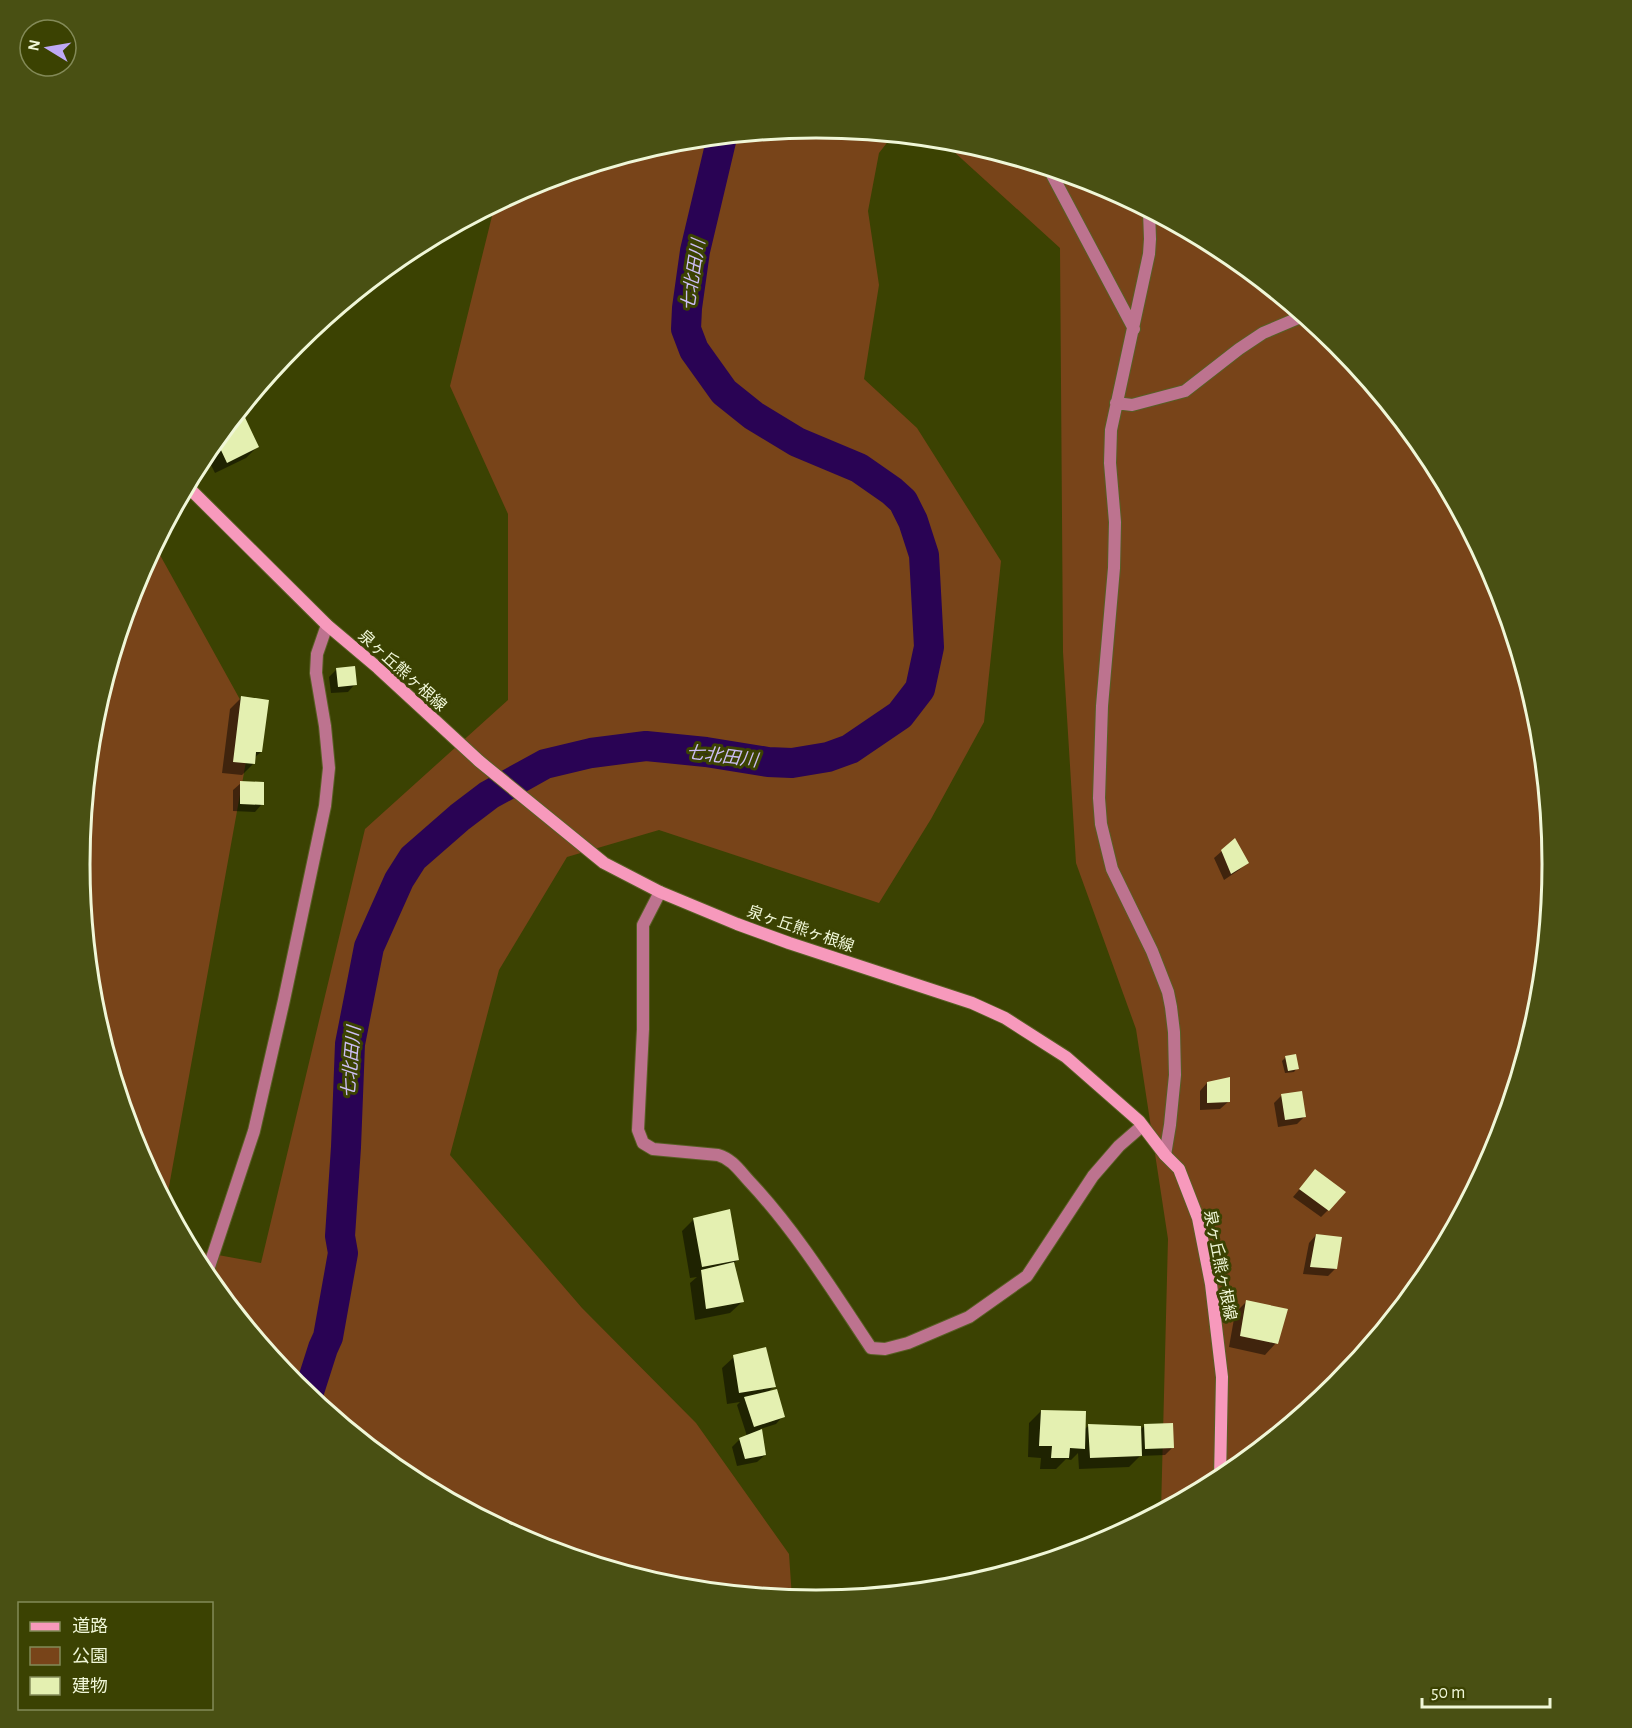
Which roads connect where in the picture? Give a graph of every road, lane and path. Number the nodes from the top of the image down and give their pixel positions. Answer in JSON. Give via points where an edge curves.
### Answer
{"nodes":[{"id":1,"x":1054,"y":179,"type":"edge"},
{"id":2,"x":1149,"y":219,"type":"edge"},
{"id":3,"x":1296,"y":319,"type":"edge"},
{"id":4,"x":1134,"y":329,"type":"junction"},
{"id":5,"x":1116,"y":403,"type":"junction"},
{"id":6,"x":193,"y":492,"type":"edge"},
{"id":7,"x":327,"y":625,"type":"junction"},
{"id":8,"x":660,"y":891,"type":"junction"},
{"id":9,"x":1142,"y":1126,"type":"junction"},
{"id":10,"x":1165,"y":1155,"type":"junction"},
{"id":11,"x":210,"y":1264,"type":"edge"},
{"id":12,"x":1220,"y":1467,"type":"edge"}],
"edges":[{"from":1,"to":4,"type":"street"},
{"from":2,"to":4,"type":"street","via":[[1149,254]]},
{"from":3,"to":5,"type":"street","via":[[1263,333],[1185,391],[1132,405]]},
{"from":4,"to":5,"type":"street"},
{"from":5,"to":10,"type":"street","via":[[1110,448],[1114,568],[1101,706],[1099,798],[1112,869],[1152,951],[1169,999],[1174,1075]]},
{"from":6,"to":7,"type":"main road","name":"泉ヶ丘熊ヶ根線"},
{"from":7,"to":8,"type":"main road","name":"泉ヶ丘熊ヶ根線","via":[[479,761],[604,863]]},
{"from":7,"to":11,"type":"street","via":[[317,654],[316,673],[329,768],[325,806],[254,1131]]},
{"from":8,"to":9,"type":"main road","name":"泉ヶ丘熊ヶ根線","via":[[778,939],[972,1003],[1005,1018],[1066,1057]]},
{"from":8,"to":9,"type":"street","via":[[643,925],[638,1130],[643,1143],[653,1149],[728,1158],[803,1247],[871,1348],[908,1343],[969,1317],[1028,1276],[1094,1176]]},
{"from":9,"to":10,"type":"main road","name":"泉ヶ丘熊ヶ根線"},
{"from":10,"to":12,"type":"main road","name":"泉ヶ丘熊ヶ根線","via":[[1179,1169],[1198,1218],[1211,1284],[1222,1377]]}]}
